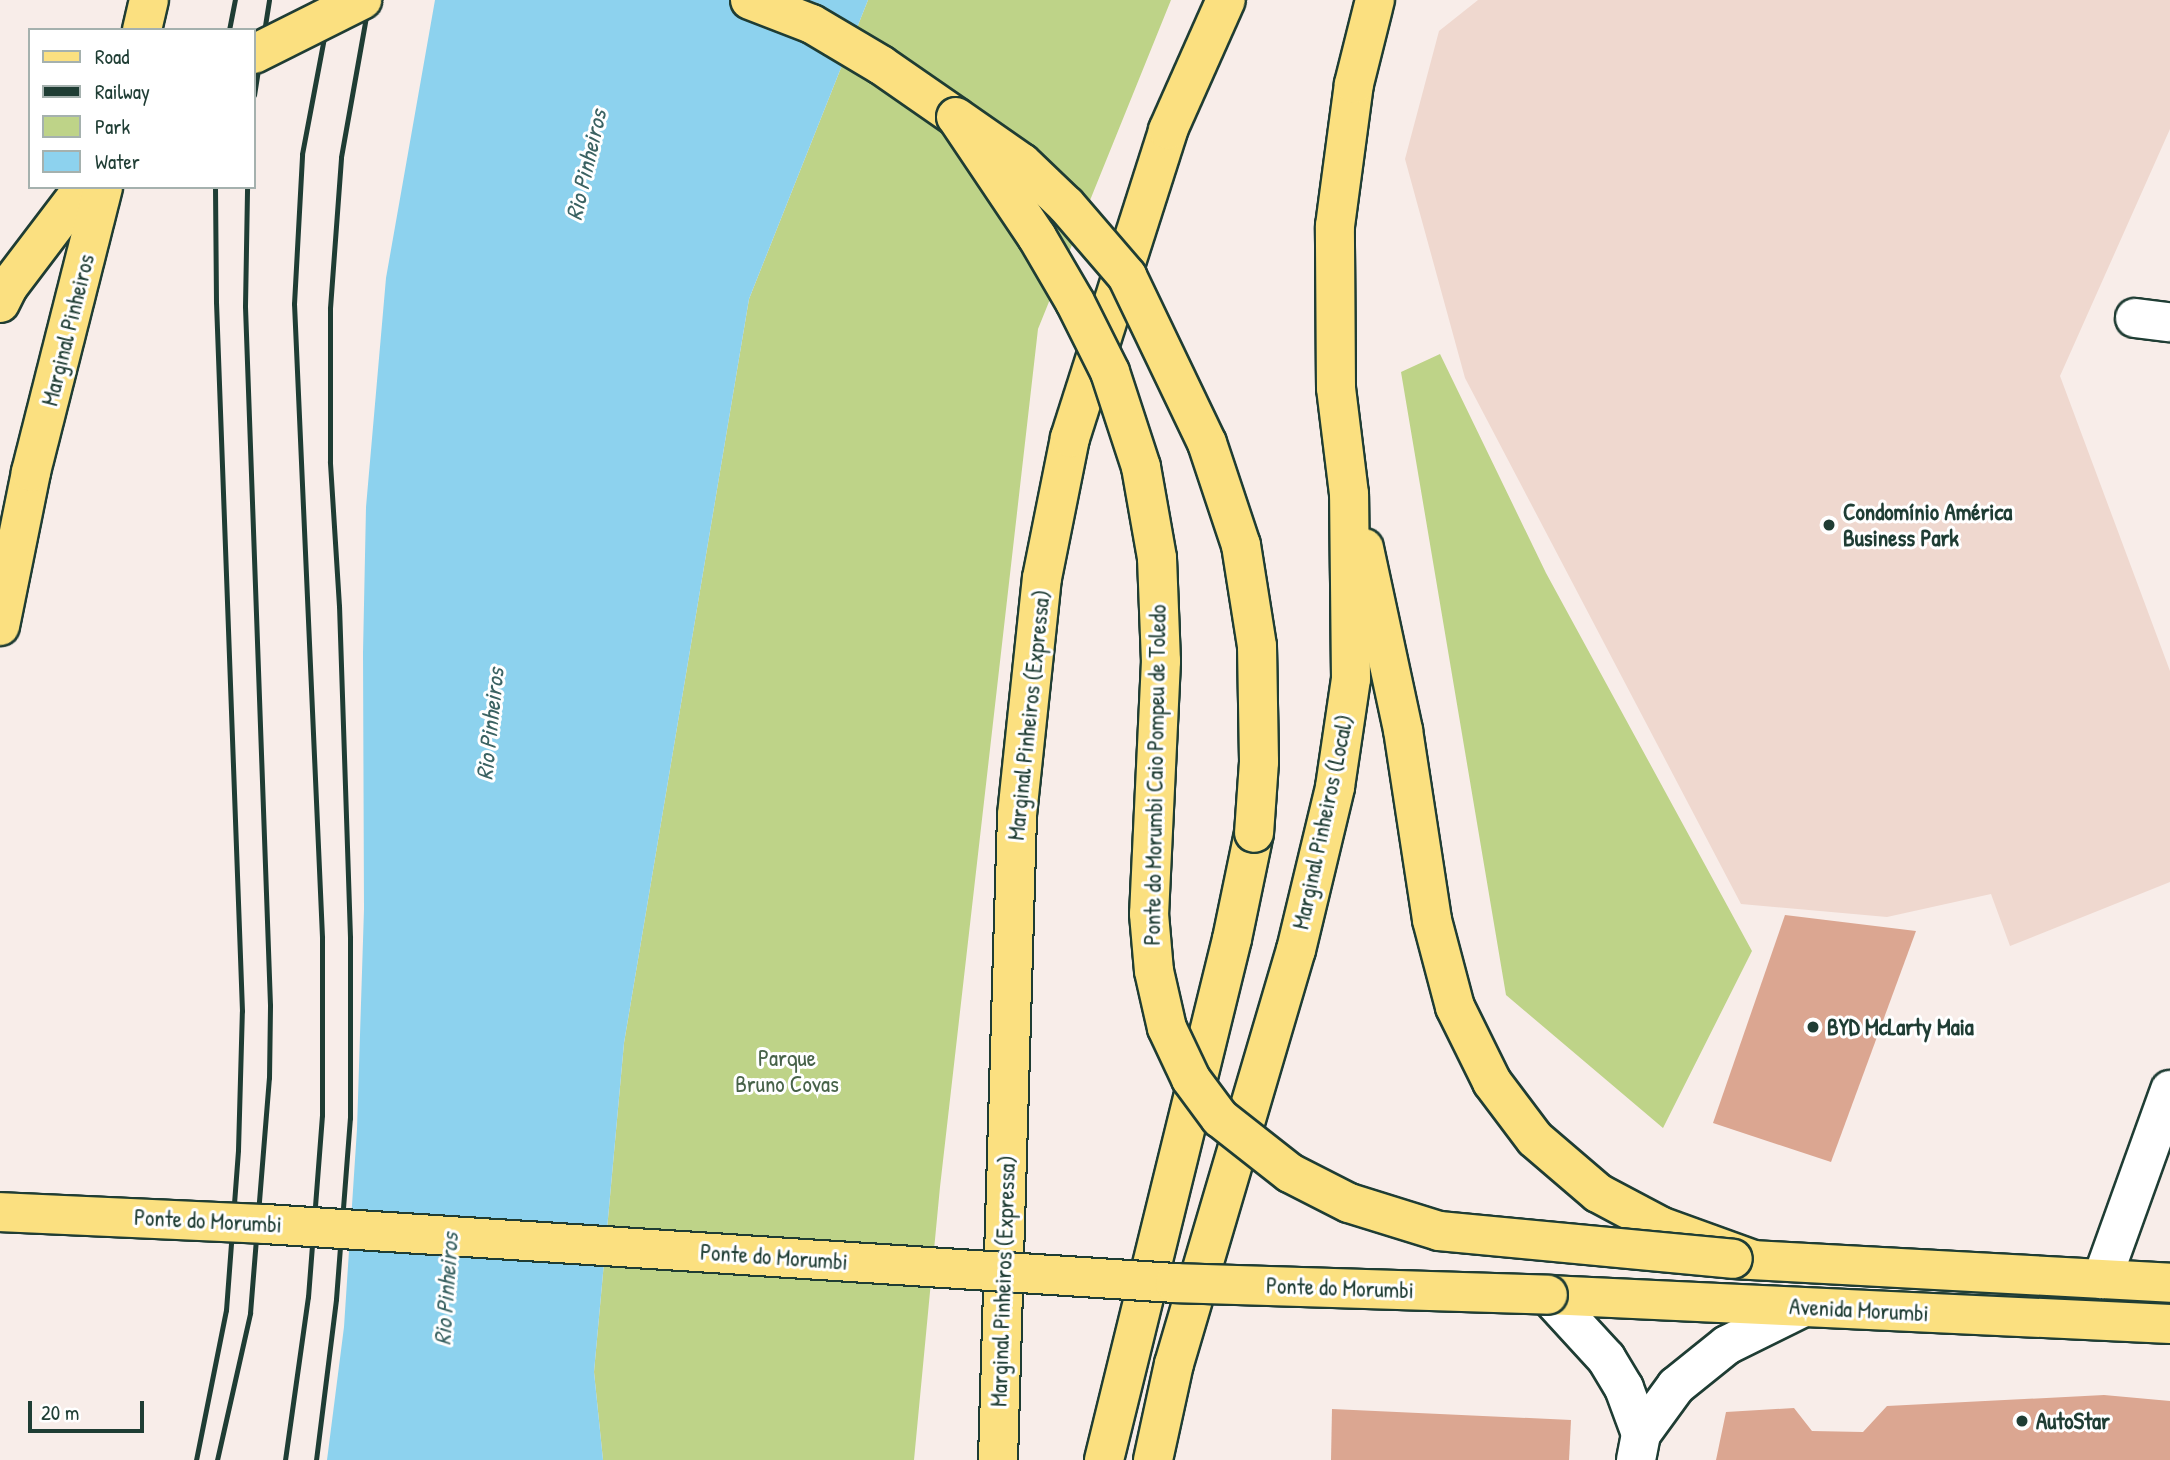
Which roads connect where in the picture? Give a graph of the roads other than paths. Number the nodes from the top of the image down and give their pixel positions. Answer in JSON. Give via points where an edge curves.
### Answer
{"nodes":[{"id":1,"x":149,"y":0,"type":"edge"},
{"id":2,"x":362,"y":0,"type":"edge"},
{"id":3,"x":750,"y":0,"type":"edge"},
{"id":4,"x":1226,"y":0,"type":"edge"},
{"id":5,"x":1375,"y":0,"type":"edge"},
{"id":6,"x":142,"y":28,"type":"edge"},
{"id":7,"x":256,"y":53,"type":"edge"},
{"id":8,"x":956,"y":117,"type":"junction"},
{"id":9,"x":82,"y":189,"type":"edge"},
{"id":10,"x":102,"y":189,"type":"edge"},
{"id":11,"x":0,"y":303,"type":"edge"},
{"id":12,"x":1349,"y":494,"type":"junction"},
{"id":13,"x":0,"y":626,"type":"edge"},
{"id":14,"x":2170,"y":1090,"type":"edge"},
{"id":15,"x":0,"y":1212,"type":"edge"},
{"id":16,"x":1744,"y":1259,"type":"junction"},
{"id":17,"x":2102,"y":1279,"type":"junction"},
{"id":18,"x":2170,"y":1283,"type":"edge"},
{"id":19,"x":1548,"y":1295,"type":"junction"},
{"id":20,"x":1802,"y":1308,"type":"junction"},
{"id":21,"x":2170,"y":1324,"type":"edge"},
{"id":22,"x":1639,"y":1447,"type":"edge"},
{"id":23,"x":998,"y":1460,"type":"edge"},
{"id":24,"x":1104,"y":1460,"type":"edge"},
{"id":25,"x":1153,"y":1460,"type":"edge"}],
"edges":[{"from":1,"to":6,"type":"main road"},
{"from":2,"to":7,"type":"main road","bridge":true},
{"from":3,"to":8,"type":"main road","name":"Ponte do Morumbi Caio Pompeu de Toledo","via":[[812,24]]},
{"from":4,"to":23,"type":"main road","name":"Marginal Pinheiros (Expressa)","via":[[1164,143],[1070,438],[1042,578],[1017,815]]},
{"from":5,"to":12,"type":"main road","name":"Marginal Pinheiros (Local)","via":[[1354,84],[1335,226],[1336,388]]},
{"from":8,"to":16,"type":"main road","name":"Ponte do Morumbi Caio Pompeu de Toledo","bridge":true,"via":[[1075,302],[1110,372],[1141,467],[1157,558],[1161,661],[1149,914],[1154,971],[1167,1028],[1191,1079],[1230,1126],[1290,1173],[1349,1203],[1438,1231]]},
{"from":8,"to":24,"type":"main road","bridge":true,"via":[[1022,163],[1066,205],[1127,276],[1207,443],[1241,545],[1257,646],[1259,762],[1254,833]]},
{"from":9,"to":11,"type":"main road"},
{"from":10,"to":13,"type":"main road","name":"Marginal Pinheiros","via":[[31,472]]},
{"from":12,"to":16,"type":"main road","via":[[1377,598],[1403,730],[1432,920],[1455,1007],[1492,1082],[1535,1139],[1598,1192],[1660,1226]]},
{"from":12,"to":25,"type":"main road","name":"Marginal Pinheiros (Local)","via":[[1351,679],[1335,787],[1296,950],[1174,1364]]},
{"from":14,"to":17,"type":"street"},
{"from":15,"to":19,"type":"main road","name":"Ponte do Morumbi","bridge":true,"via":[[265,1224],[1175,1283]]},
{"from":16,"to":17,"type":"main road","name":"Avenida Morumbi"},
{"from":17,"to":18,"type":"main road","name":"Avenida Morumbi"},
{"from":19,"to":20,"type":"main road","name":"Avenida Morumbi"},
{"from":19,"to":22,"type":"street","via":[[1606,1358],[1624,1388]]},
{"from":20,"to":21,"type":"main road","name":"Avenida Morumbi"},
{"from":20,"to":22,"type":"street","via":[[1727,1345],[1676,1385]]}]}
